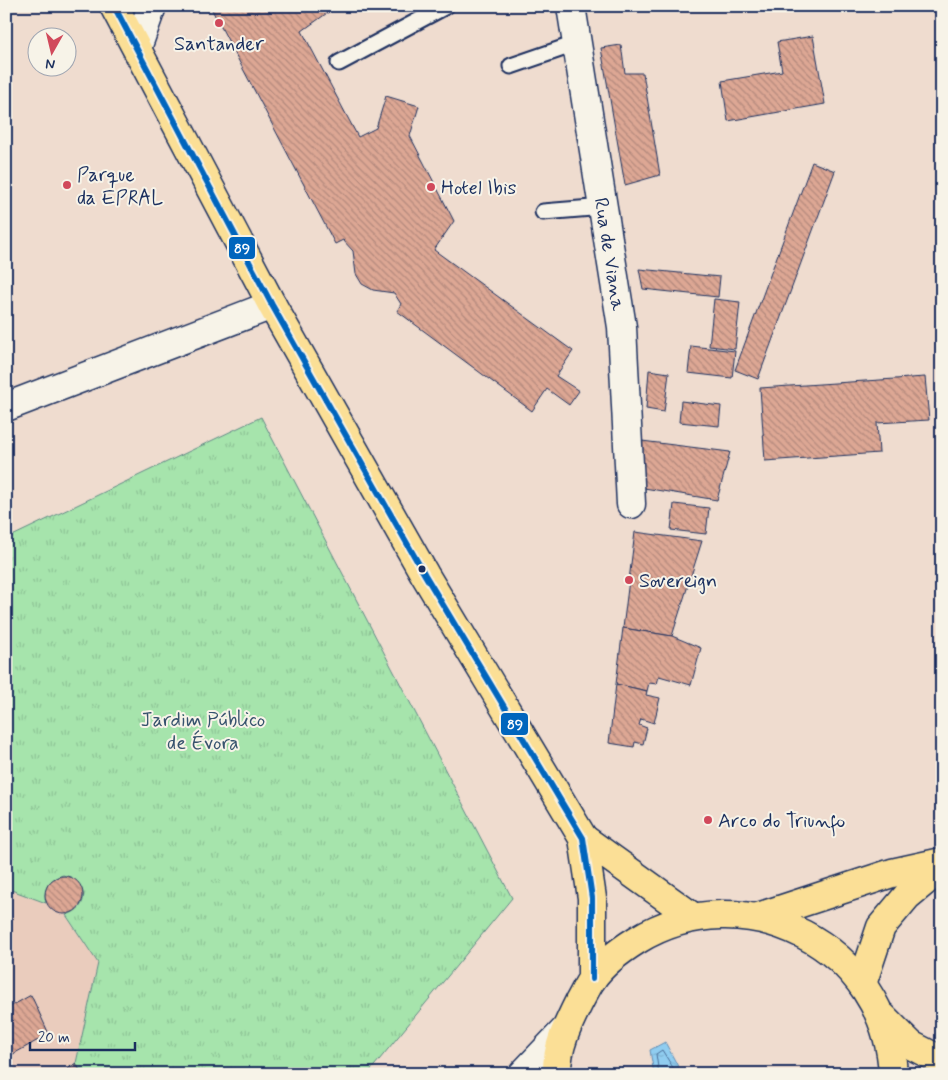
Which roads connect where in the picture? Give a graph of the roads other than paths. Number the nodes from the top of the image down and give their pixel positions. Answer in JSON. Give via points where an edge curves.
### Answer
{"nodes":[{"id":1,"x":114,"y":6,"type":"edge"},
{"id":2,"x":152,"y":6,"type":"edge"},
{"id":3,"x":446,"y":6,"type":"edge"},
{"id":4,"x":572,"y":6,"type":"edge"},
{"id":5,"x":578,"y":43,"type":"junction"},
{"id":6,"x":137,"y":48,"type":"junction"},
{"id":7,"x":339,"y":63,"type":"dead end"},
{"id":8,"x":511,"y":66,"type":"dead end"},
{"id":9,"x":604,"y":207,"type":"junction"},
{"id":10,"x":543,"y":212,"type":"dead end"},
{"id":11,"x":272,"y":305,"type":"junction"},
{"id":12,"x":6,"y":406,"type":"edge"},
{"id":13,"x":631,"y":504,"type":"dead end"},
{"id":14,"x":583,"y":838,"type":"junction"},
{"id":15,"x":942,"y":862,"type":"edge"},
{"id":16,"x":942,"y":867,"type":"edge"},
{"id":17,"x":693,"y":917,"type":"junction"},
{"id":18,"x":758,"y":917,"type":"junction"},
{"id":19,"x":592,"y":979,"type":"junction"},
{"id":20,"x":862,"y":984,"type":"junction"},
{"id":21,"x":879,"y":1013,"type":"junction"},
{"id":22,"x":565,"y":1030,"type":"junction"},
{"id":23,"x":942,"y":1061,"type":"edge"},
{"id":24,"x":523,"y":1074,"type":"edge"},
{"id":25,"x":557,"y":1074,"type":"edge"},
{"id":26,"x":893,"y":1074,"type":"edge"}],
"edges":[{"from":1,"to":6,"type":"main road"},
{"from":2,"to":6,"type":"street"},
{"from":3,"to":7,"type":"lane"},
{"from":4,"to":5,"type":"street","name":"Rua de Viana"},
{"from":5,"to":8,"type":"lane"},
{"from":5,"to":9,"type":"street","name":"Rua de Viana"},
{"from":6,"to":11,"type":"main road"},
{"from":9,"to":10,"type":"lane"},
{"from":9,"to":13,"type":"street","name":"Rua de Viana","via":[[622,327]]},
{"from":11,"to":12,"type":"street"},
{"from":11,"to":14,"type":"main road","via":[[425,574]]},
{"from":14,"to":17,"type":"main road"},
{"from":14,"to":19,"type":"main road","via":[[592,898]]},
{"from":15,"to":18,"type":"main road","via":[[892,873]]},
{"from":16,"to":20,"type":"main road","via":[[907,896],[882,927]]},
{"from":17,"to":18,"type":"main road","via":[[735,914]]},
{"from":17,"to":19,"type":"main road","via":[[654,930],[620,951]]},
{"from":18,"to":20,"type":"main road","via":[[800,932],[835,954]]},
{"from":19,"to":22,"type":"main road"},
{"from":20,"to":21,"type":"main road"},
{"from":21,"to":23,"type":"main road","via":[[911,1045]]},
{"from":21,"to":26,"type":"main road","via":[[892,1054]]},
{"from":22,"to":24,"type":"street"},
{"from":22,"to":25,"type":"main road"}]}
